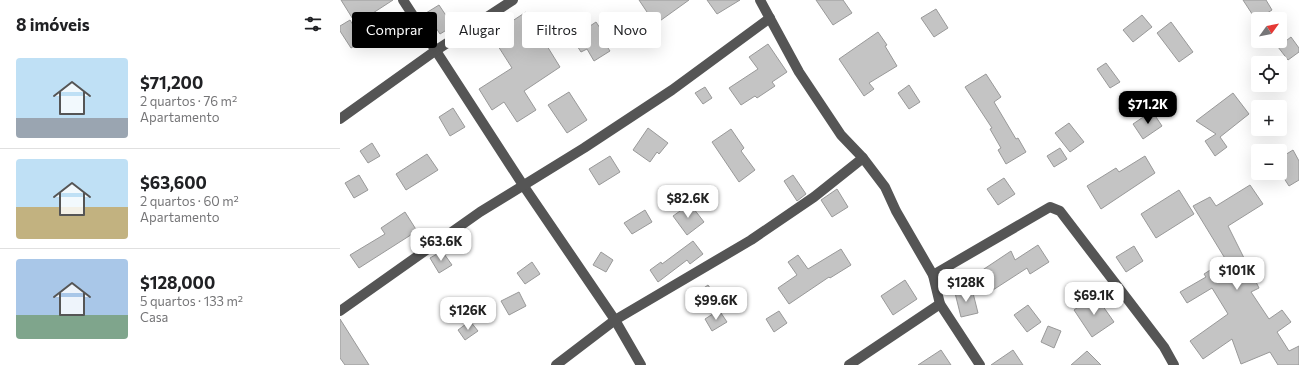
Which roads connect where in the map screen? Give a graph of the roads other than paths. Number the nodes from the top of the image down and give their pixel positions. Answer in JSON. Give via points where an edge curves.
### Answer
{"nodes":[{"id":1,"x":403,"y":0,"type":"edge"},
{"id":2,"x":513,"y":0,"type":"edge"},
{"id":3,"x":760,"y":0,"type":"edge"},
{"id":4,"x":770,"y":18,"type":"junction"},
{"id":5,"x":435,"y":51,"type":"junction"},
{"id":6,"x":340,"y":119,"type":"edge"},
{"id":7,"x":863,"y":158,"type":"junction"},
{"id":8,"x":523,"y":185,"type":"junction"},
{"id":9,"x":933,"y":275,"type":"junction"},
{"id":10,"x":940,"y":304,"type":"junction"},
{"id":11,"x":340,"y":311,"type":"edge"},
{"id":12,"x":615,"y":320,"type":"junction"},
{"id":13,"x":556,"y":365,"type":"edge"},
{"id":14,"x":641,"y":365,"type":"edge"},
{"id":15,"x":849,"y":365,"type":"edge"},
{"id":16,"x":980,"y":365,"type":"edge"},
{"id":17,"x":1174,"y":365,"type":"edge"}],
"edges":[{"from":1,"to":5,"type":"street"},
{"from":2,"to":5,"type":"street"},
{"from":3,"to":4,"type":"street"},
{"from":4,"to":7,"type":"street","via":[[803,78],[841,135]]},
{"from":4,"to":8,"type":"street","via":[[672,90]]},
{"from":5,"to":6,"type":"street"},
{"from":5,"to":8,"type":"street"},
{"from":7,"to":9,"type":"street","via":[[885,187]]},
{"from":7,"to":12,"type":"street","via":[[814,197],[751,240]]},
{"from":8,"to":11,"type":"street","via":[[480,212]]},
{"from":8,"to":12,"type":"street"},
{"from":9,"to":10,"type":"street"},
{"from":9,"to":17,"type":"street","via":[[1050,207],[1060,211],[1164,347]]},
{"from":10,"to":15,"type":"street"},
{"from":10,"to":16,"type":"street"},
{"from":12,"to":13,"type":"street"},
{"from":12,"to":14,"type":"street"}]}
